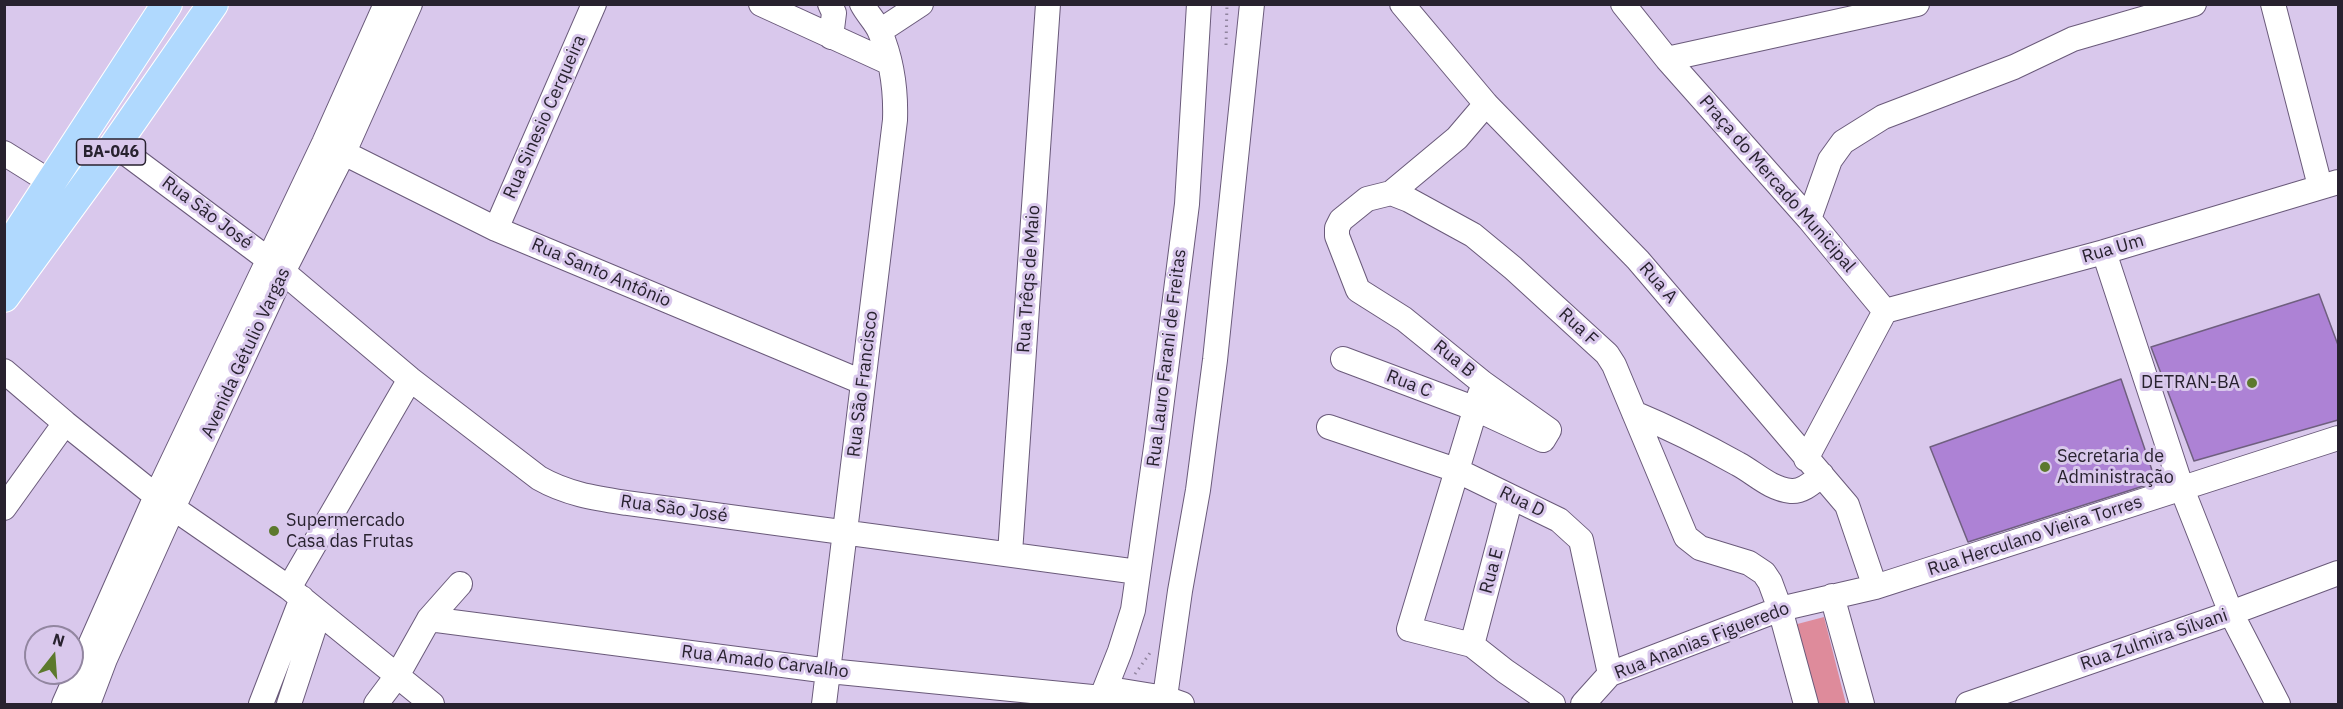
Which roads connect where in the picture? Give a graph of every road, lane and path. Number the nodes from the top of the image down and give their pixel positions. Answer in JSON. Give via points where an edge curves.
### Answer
{"nodes":[{"id":1,"x":167,"y":4,"type":"edge"},
{"id":2,"x":213,"y":4,"type":"edge"},
{"id":3,"x":386,"y":4,"type":"edge"},
{"id":4,"x":410,"y":4,"type":"edge"},
{"id":5,"x":594,"y":4,"type":"edge"},
{"id":6,"x":761,"y":4,"type":"edge"},
{"id":7,"x":921,"y":4,"type":"edge"},
{"id":8,"x":1048,"y":4,"type":"edge"},
{"id":9,"x":1199,"y":4,"type":"edge"},
{"id":10,"x":1252,"y":4,"type":"edge"},
{"id":11,"x":1402,"y":4,"type":"edge"},
{"id":12,"x":1623,"y":4,"type":"edge"},
{"id":13,"x":1917,"y":4,"type":"edge"},
{"id":14,"x":2194,"y":4,"type":"edge"},
{"id":15,"x":2273,"y":4,"type":"edge"},
{"id":16,"x":862,"y":5,"type":"edge"},
{"id":17,"x":832,"y":9,"type":"edge"},
{"id":18,"x":880,"y":31,"type":"junction"},
{"id":19,"x":831,"y":37,"type":"junction"},
{"id":20,"x":380,"y":42,"type":"junction"},
{"id":21,"x":1667,"y":59,"type":"junction"},
{"id":22,"x":890,"y":63,"type":"junction"},
{"id":23,"x":1486,"y":104,"type":"junction"},
{"id":24,"x":115,"y":145,"type":"junction"},
{"id":25,"x":334,"y":148,"type":"junction"},
{"id":26,"x":4,"y":153,"type":"edge"},
{"id":27,"x":52,"y":183,"type":"junction"},
{"id":28,"x":2329,"y":184,"type":"edge"},
{"id":29,"x":1391,"y":193,"type":"junction"},
{"id":30,"x":1809,"y":219,"type":"junction"},
{"id":31,"x":496,"y":229,"type":"junction"},
{"id":32,"x":2104,"y":252,"type":"junction"},
{"id":33,"x":4,"y":254,"type":"edge"},
{"id":34,"x":276,"y":266,"type":"junction"},
{"id":35,"x":4,"y":297,"type":"edge"},
{"id":36,"x":1885,"y":310,"type":"junction"},
{"id":37,"x":1343,"y":358,"type":"dead end"},
{"id":38,"x":4,"y":371,"type":"edge"},
{"id":39,"x":410,"y":379,"type":"junction"},
{"id":40,"x":862,"y":382,"type":"junction"},
{"id":41,"x":1483,"y":383,"type":"junction"},
{"id":42,"x":1476,"y":409,"type":"junction"},
{"id":43,"x":1634,"y":413,"type":"junction"},
{"id":44,"x":65,"y":423,"type":"junction"},
{"id":45,"x":1329,"y":427,"type":"dead end"},
{"id":46,"x":1550,"y":430,"type":"joint"},
{"id":47,"x":2338,"y":438,"type":"edge"},
{"id":48,"x":1814,"y":467,"type":"junction"},
{"id":49,"x":1456,"y":470,"type":"junction"},
{"id":50,"x":2182,"y":489,"type":"junction"},
{"id":51,"x":1511,"y":497,"type":"junction"},
{"id":52,"x":165,"y":502,"type":"junction"},
{"id":53,"x":4,"y":508,"type":"edge"},
{"id":54,"x":846,"y":532,"type":"junction"},
{"id":55,"x":1010,"y":553,"type":"junction"},
{"id":56,"x":1138,"y":572,"type":"junction"},
{"id":57,"x":2338,"y":573,"type":"edge"},
{"id":58,"x":460,"y":584,"type":"dead end"},
{"id":59,"x":1875,"y":587,"type":"junction"},
{"id":60,"x":1832,"y":596,"type":"junction"},
{"id":61,"x":303,"y":600,"type":"junction"},
{"id":62,"x":1780,"y":609,"type":"junction"},
{"id":63,"x":2231,"y":613,"type":"junction"},
{"id":64,"x":429,"y":619,"type":"junction"},
{"id":65,"x":1151,"y":645,"type":"dead end"},
{"id":66,"x":1472,"y":645,"type":"junction"},
{"id":67,"x":96,"y":656,"type":"junction"},
{"id":68,"x":1149,"y":656,"type":"dead end"},
{"id":69,"x":829,"y":671,"type":"junction"},
{"id":70,"x":1610,"y":674,"type":"junction"},
{"id":71,"x":397,"y":676,"type":"junction"},
{"id":72,"x":264,"y":698,"type":"edge"},
{"id":73,"x":1100,"y":701,"type":"edge"},
{"id":74,"x":1170,"y":702,"type":"edge"},
{"id":75,"x":290,"y":703,"type":"edge"},
{"id":76,"x":64,"y":705,"type":"edge"},
{"id":77,"x":87,"y":705,"type":"edge"},
{"id":78,"x":376,"y":705,"type":"edge"},
{"id":79,"x":432,"y":705,"type":"edge"},
{"id":80,"x":824,"y":705,"type":"edge"},
{"id":81,"x":1553,"y":705,"type":"edge"},
{"id":82,"x":1583,"y":705,"type":"edge"},
{"id":83,"x":1806,"y":705,"type":"edge"},
{"id":84,"x":1862,"y":705,"type":"edge"},
{"id":85,"x":1968,"y":705,"type":"edge"},
{"id":86,"x":2278,"y":705,"type":"edge"}],
"edges":[{"from":1,"to":27,"type":"main road","number":"BA-046"},
{"from":2,"to":24,"type":"main road","number":"BA-046"},
{"from":3,"to":20,"type":"street","name":"Avenida Gétulio Vargas"},
{"from":4,"to":20,"type":"street","name":"Avenida Gétulio Vargas"},
{"from":5,"to":31,"type":"street","name":"Rua Sinesio Cerqueira"},
{"from":6,"to":19,"type":"street"},
{"from":7,"to":18,"type":"street"},
{"from":8,"to":55,"type":"street","name":"Rua Trêqs de Maio"},
{"from":9,"to":56,"type":"street","name":"Rua Lauro Farani de Freitas","via":[[1187,204]]},
{"from":10,"to":74,"type":"street","via":[[1215,360],[1180,591]]},
{"from":11,"to":23,"type":"street","name":"Rua A"},
{"from":12,"to":21,"type":"street","name":"Praça do Mercado Municipal"},
{"from":13,"to":21,"type":"street"},
{"from":14,"to":30,"type":"street","via":[[2073,39],[2014,68],[1883,117],[1843,141],[1830,160]]},
{"from":15,"to":28,"type":"street"},
{"from":16,"to":17,"type":"street"},
{"from":16,"to":18,"type":"street","name":"Rua São Francisco"},
{"from":17,"to":19,"type":"street"},
{"from":18,"to":22,"type":"street","name":"Rua São Francisco"},
{"from":19,"to":22,"type":"street"},
{"from":20,"to":25,"type":"street","name":"Avenida Gétulio Vargas"},
{"from":21,"to":30,"type":"street","name":"Praça do Mercado Municipal"},
{"from":22,"to":40,"type":"street","name":"Rua São Francisco","via":[[896,90],[895,120]]},
{"from":23,"to":29,"type":"street","via":[[1457,138]]},
{"from":23,"to":48,"type":"street","name":"Rua A","via":[[1638,260]]},
{"from":24,"to":34,"type":"street","name":"Rua São José"},
{"from":24,"to":35,"type":"main road","number":"BA-046"},
{"from":25,"to":31,"type":"street","name":"Rua Santo Antônio"},
{"from":25,"to":34,"type":"street","name":"Avenida Gétulio Vargas"},
{"from":26,"to":27,"type":"street"},
{"from":27,"to":33,"type":"main road","number":"BA-046"},
{"from":28,"to":32,"type":"street","name":"Rua Um"},
{"from":29,"to":41,"type":"street","name":"Rua B","via":[[1367,199],[1337,228],[1358,290],[1404,319]]},
{"from":29,"to":43,"type":"street","name":"Rua F","via":[[1473,235],[1587,335],[1614,365]]},
{"from":30,"to":36,"type":"street","name":"Praça do Mercado Municipal"},
{"from":31,"to":40,"type":"street","name":"Rua Santo Antônio"},
{"from":32,"to":36,"type":"street","name":"Rua Um"},
{"from":32,"to":50,"type":"street"},
{"from":34,"to":39,"type":"street","name":"Rua São José"},
{"from":34,"to":52,"type":"street","name":"Avenida Gétulio Vargas"},
{"from":36,"to":48,"type":"street"},
{"from":37,"to":42,"type":"street","name":"Rua C"},
{"from":38,"to":44,"type":"street"},
{"from":39,"to":54,"type":"street","name":"Rua São José","via":[[538,478],[576,495]]},
{"from":39,"to":61,"type":"street"},
{"from":40,"to":54,"type":"street","name":"Rua São Francisco"},
{"from":41,"to":42,"type":"street"},
{"from":41,"to":46,"type":"street","name":"Rua B"},
{"from":42,"to":46,"type":"street","name":"Rua C","via":[[1543,440]]},
{"from":42,"to":49,"type":"street"},
{"from":43,"to":48,"type":"street","via":[[1740,465],[1773,487],[1802,490]]},
{"from":43,"to":62,"type":"street","name":"Rua F","via":[[1686,537],[1700,548],[1758,568],[1770,582]]},
{"from":44,"to":52,"type":"street"},
{"from":44,"to":53,"type":"street"},
{"from":45,"to":49,"type":"street","name":"Rua D"},
{"from":47,"to":50,"type":"street","name":"Rua Herculano Vieira Torres"},
{"from":48,"to":59,"type":"street","name":"Rua A","via":[[1847,505]]},
{"from":49,"to":51,"type":"street","name":"Rua D"},
{"from":49,"to":66,"type":"street","via":[[1409,629]]},
{"from":50,"to":59,"type":"street","name":"Rua Herculano Vieira Torres"},
{"from":50,"to":63,"type":"street"},
{"from":51,"to":66,"type":"street","name":"Rua E"},
{"from":51,"to":70,"type":"street","name":"Rua D","via":[[1558,520],[1581,540]]},
{"from":52,"to":61,"type":"street"},
{"from":52,"to":67,"type":"street","name":"Avenida Gétulio Vargas"},
{"from":54,"to":55,"type":"street","name":"Rua São José"},
{"from":54,"to":69,"type":"street","name":"Rua São Francisco"},
{"from":55,"to":56,"type":"street","name":"Rua São José"},
{"from":56,"to":73,"type":"street","name":"Rua Lauro Farani de Freitas","via":[[1133,610]]},
{"from":57,"to":63,"type":"street","name":"Rua Zulmira Silvani"},
{"from":58,"to":64,"type":"street"},
{"from":59,"to":60,"type":"street","name":"Rua Herculano Vieira Torres"},
{"from":60,"to":62,"type":"street","name":"Rua Ananias Figueredo"},
{"from":60,"to":84,"type":"street"},
{"from":61,"to":71,"type":"street"},
{"from":61,"to":72,"type":"street"},
{"from":61,"to":75,"type":"street"},
{"from":62,"to":70,"type":"street","name":"Rua Ananias Figueredo"},
{"from":62,"to":83,"type":"street","name":"Rua F"},
{"from":63,"to":85,"type":"street","name":"Rua Zulmira Silvani"},
{"from":63,"to":86,"type":"street"},
{"from":64,"to":69,"type":"street","name":"Rua Amado Carvalho"},
{"from":64,"to":71,"type":"street"},
{"from":65,"to":68,"type":"path"},
{"from":66,"to":81,"type":"street"},
{"from":67,"to":76,"type":"street","name":"Avenida Gétulio Vargas"},
{"from":67,"to":77,"type":"street","name":"Avenida Gétulio Vargas"},
{"from":69,"to":73,"type":"street","name":"Rua Amado Carvalho"},
{"from":69,"to":80,"type":"street","name":"Rua São Francisco"},
{"from":70,"to":82,"type":"street","name":"Rua Ananias Figueredo"},
{"from":71,"to":78,"type":"street"},
{"from":71,"to":79,"type":"street"},
{"from":72,"to":75,"type":"street"},
{"from":73,"to":74,"type":"street","name":"Rua Amado Carvalho","via":[[1122,690]]}]}
